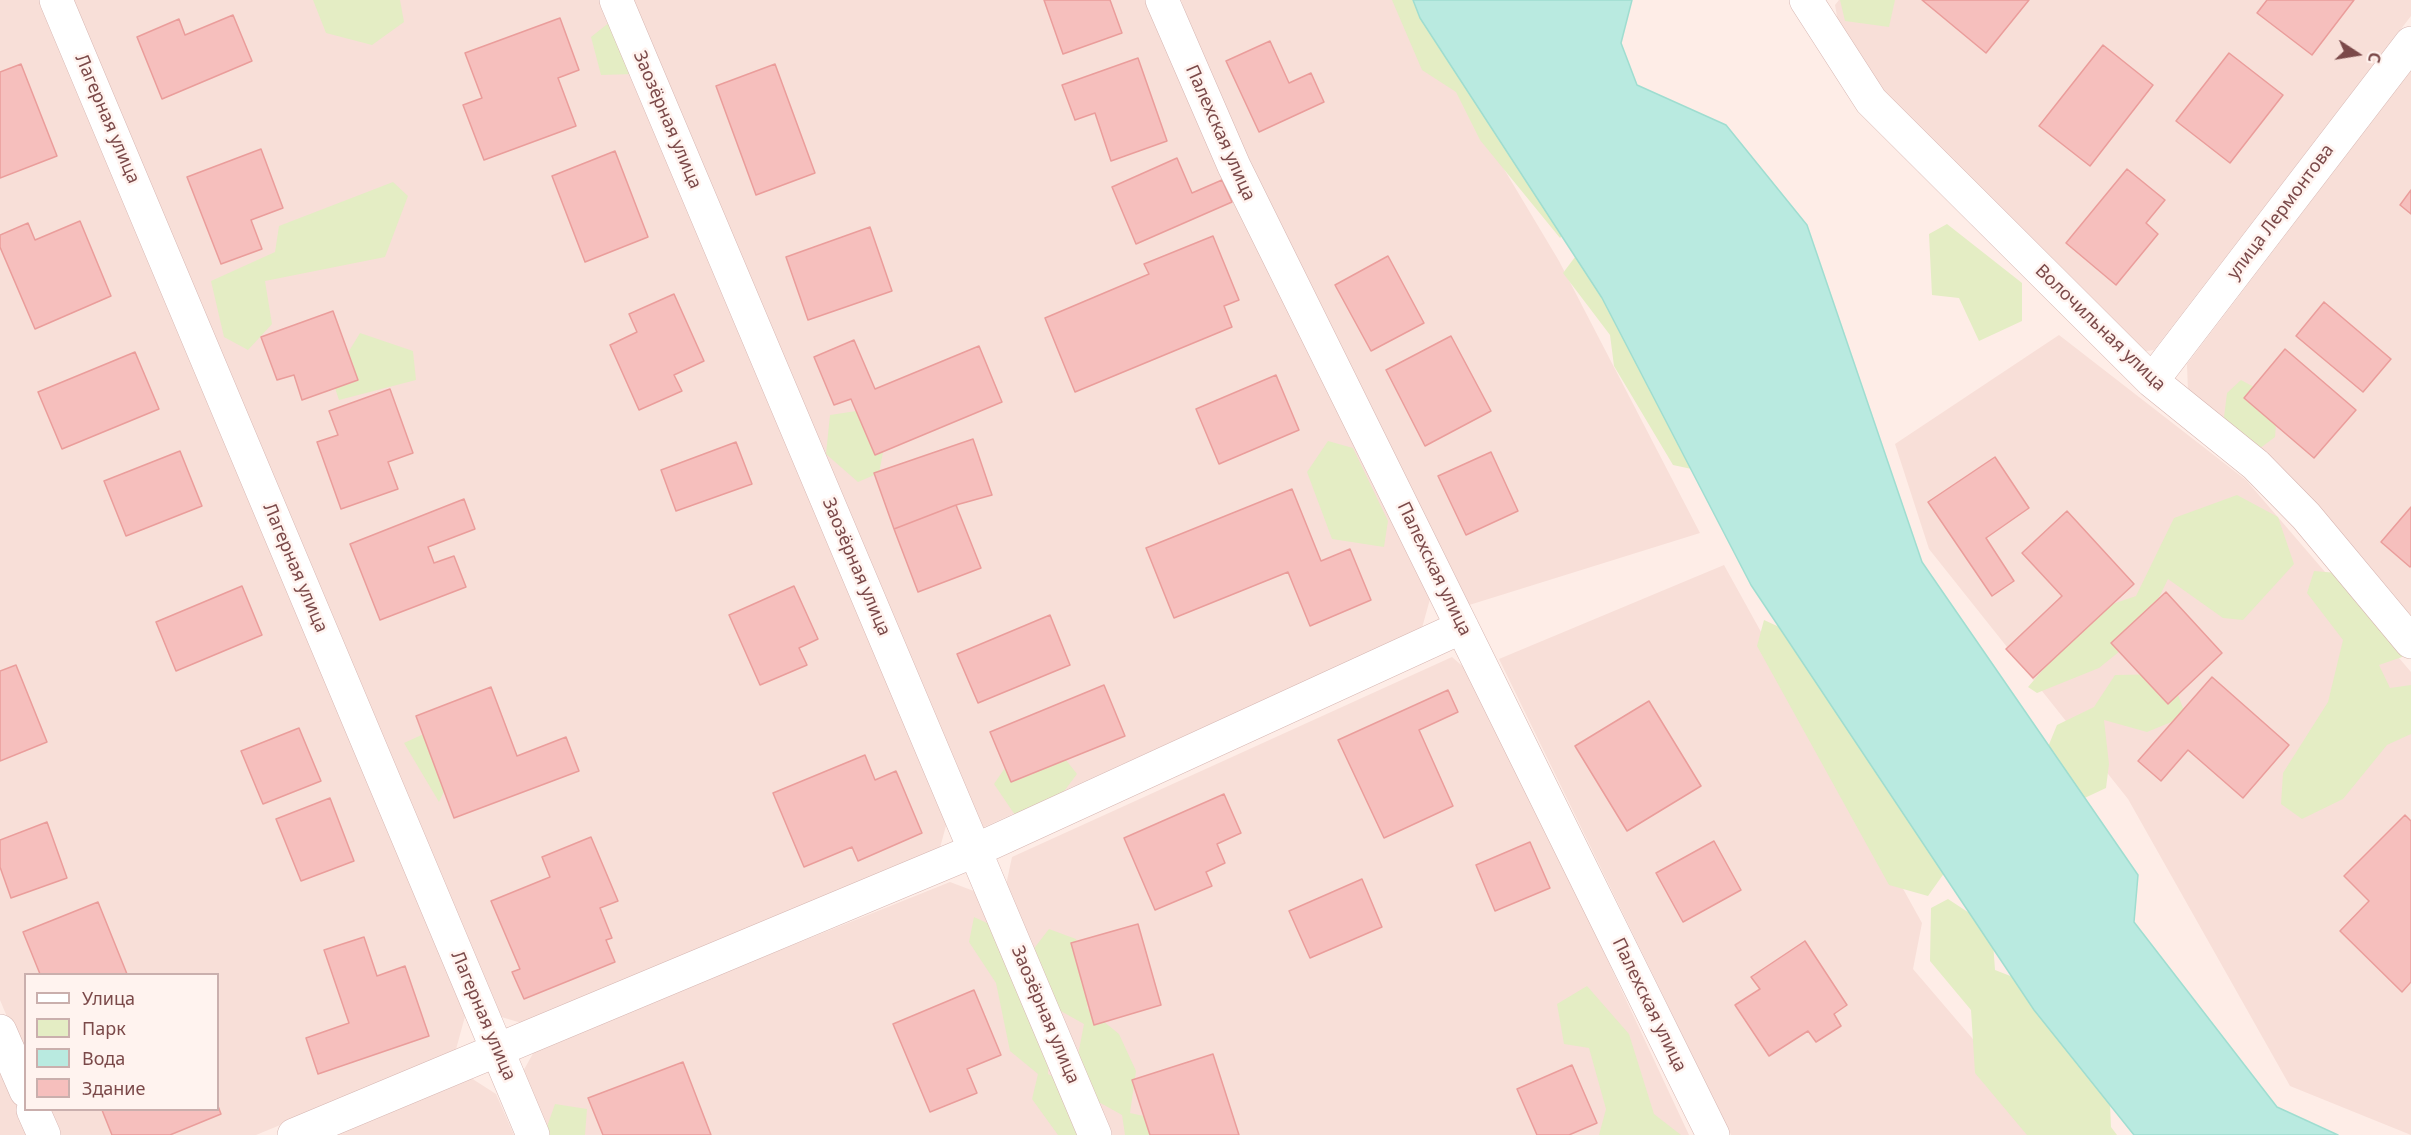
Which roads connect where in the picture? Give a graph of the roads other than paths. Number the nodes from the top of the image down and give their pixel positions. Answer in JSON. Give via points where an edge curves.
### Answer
{"nodes":[{"id":1,"x":56,"y":0,"type":"edge"},
{"id":2,"x":616,"y":0,"type":"edge"},
{"id":3,"x":1162,"y":0,"type":"edge"},
{"id":4,"x":1812,"y":3,"type":"edge"},
{"id":5,"x":2411,"y":43,"type":"edge"},
{"id":6,"x":2152,"y":381,"type":"junction"},
{"id":7,"x":1462,"y":627,"type":"junction"},
{"id":8,"x":2411,"y":642,"type":"edge"},
{"id":9,"x":976,"y":850,"type":"junction"},
{"id":10,"x":0,"y":1031,"type":"edge"},
{"id":11,"x":497,"y":1049,"type":"junction"},
{"id":12,"x":24,"y":1086,"type":"edge"},
{"id":13,"x":33,"y":1111,"type":"edge"},
{"id":14,"x":44,"y":1135,"type":"edge"},
{"id":15,"x":294,"y":1135,"type":"edge"},
{"id":16,"x":533,"y":1135,"type":"edge"},
{"id":17,"x":1095,"y":1135,"type":"edge"},
{"id":18,"x":1713,"y":1135,"type":"edge"}],
"edges":[{"from":1,"to":11,"type":"street","name":"Лагерная улица"},
{"from":2,"to":9,"type":"street","name":"Заозёрная улица"},
{"from":3,"to":7,"type":"street","name":"Палехская улица","via":[[1234,166]]},
{"from":4,"to":6,"type":"street","name":"Волочильная улица","via":[[1871,101]]},
{"from":5,"to":6,"type":"street","name":"улица Лермонтова"},
{"from":6,"to":8,"type":"street","name":"Волочильная улица","via":[[2256,465],[2306,516]]},
{"from":7,"to":9,"type":"street"},
{"from":7,"to":18,"type":"street","name":"Палехская улица"},
{"from":9,"to":11,"type":"street"},
{"from":9,"to":17,"type":"street","name":"Заозёрная улица"},
{"from":10,"to":12,"type":"street"},
{"from":11,"to":15,"type":"street"},
{"from":11,"to":16,"type":"street","name":"Лагерная улица"},
{"from":13,"to":14,"type":"street"}]}
